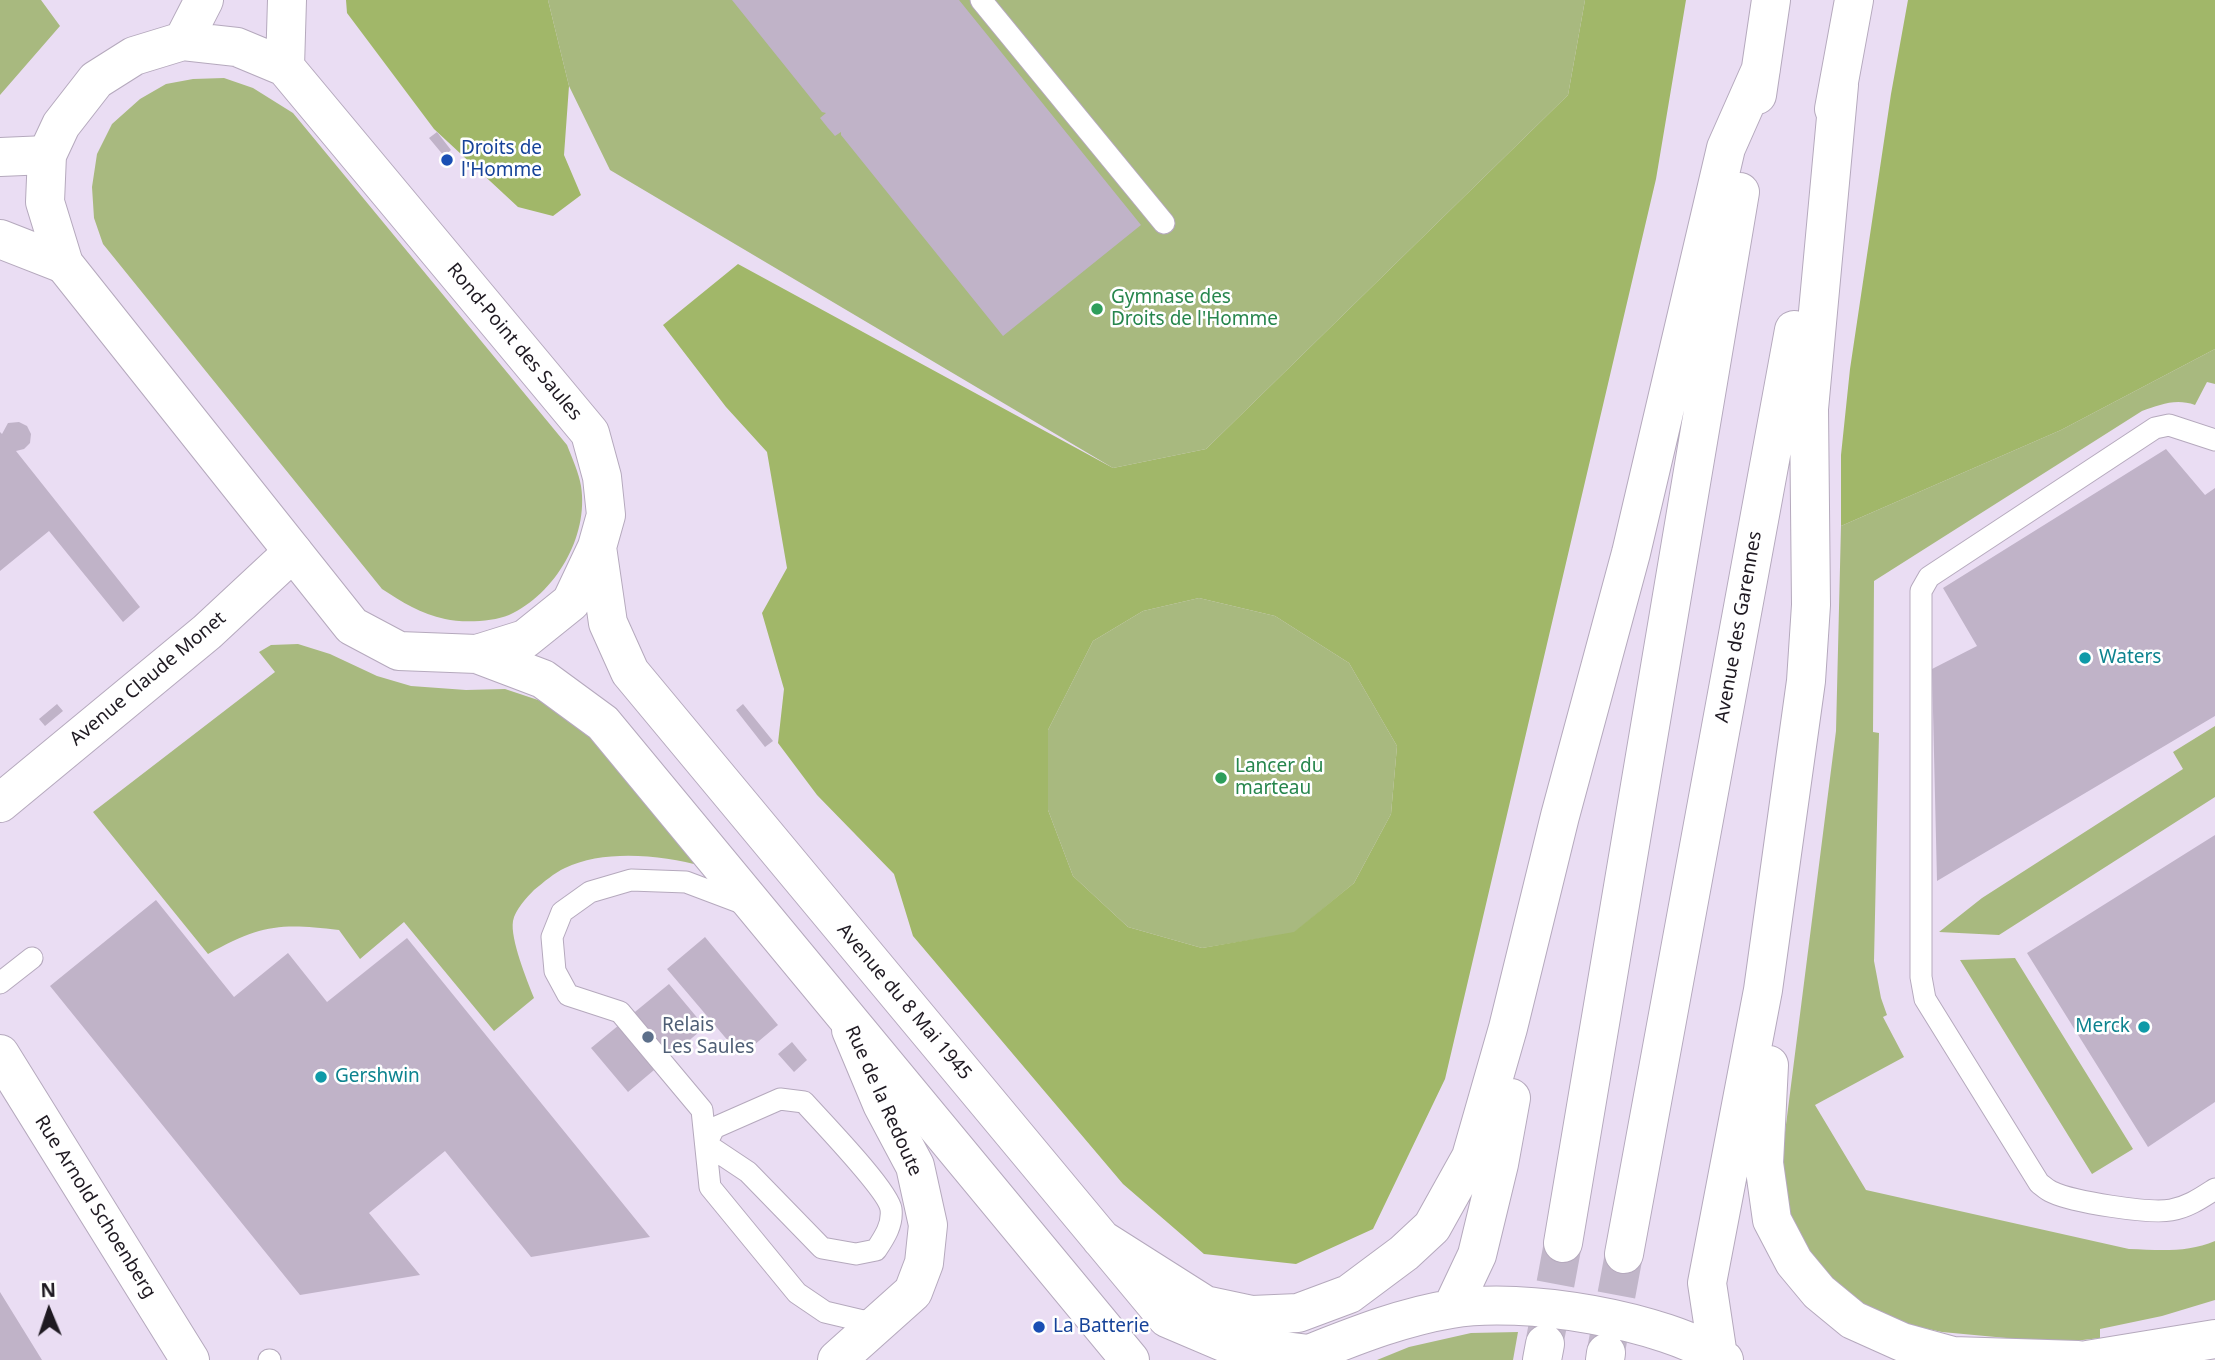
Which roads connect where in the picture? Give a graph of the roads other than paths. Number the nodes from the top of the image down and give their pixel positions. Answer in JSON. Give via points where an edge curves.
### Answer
{"nodes":[{"id":1,"x":204,"y":0,"type":"edge"},
{"id":2,"x":287,"y":0,"type":"edge"},
{"id":3,"x":981,"y":0,"type":"edge"},
{"id":4,"x":1770,"y":0,"type":"edge"},
{"id":5,"x":1854,"y":0,"type":"edge"},
{"id":6,"x":183,"y":41,"type":"junction"},
{"id":7,"x":285,"y":67,"type":"junction"},
{"id":8,"x":1761,"y":69,"type":"junction"},
{"id":9,"x":1839,"y":85,"type":"junction"},
{"id":10,"x":47,"y":155,"type":"junction"},
{"id":11,"x":0,"y":157,"type":"edge"},
{"id":12,"x":1164,"y":223,"type":"dead end"},
{"id":13,"x":0,"y":239,"type":"edge"},
{"id":14,"x":64,"y":264,"type":"junction"},
{"id":15,"x":2215,"y":440,"type":"edge"},
{"id":16,"x":597,"y":547,"type":"junction"},
{"id":17,"x":293,"y":552,"type":"junction"},
{"id":18,"x":477,"y":654,"type":"junction"},
{"id":19,"x":0,"y":803,"type":"edge"},
{"id":20,"x":1560,"y":816,"type":"junction"},
{"id":21,"x":757,"y":909,"type":"junction"},
{"id":22,"x":32,"y":958,"type":"dead end"},
{"id":23,"x":0,"y":984,"type":"edge"},
{"id":24,"x":1763,"y":990,"type":"junction"},
{"id":25,"x":845,"y":1015,"type":"junction"},
{"id":26,"x":0,"y":1054,"type":"edge"},
{"id":27,"x":706,"y":1144,"type":"junction"},
{"id":28,"x":2215,"y":1189,"type":"edge"},
{"id":29,"x":1101,"y":1239,"type":"junction"},
{"id":30,"x":1563,"y":1242,"type":"tunnel mouth"},
{"id":31,"x":1624,"y":1254,"type":"tunnel mouth"},
{"id":32,"x":1452,"y":1308,"type":"junction"},
{"id":33,"x":886,"y":1317,"type":"junction"},
{"id":34,"x":2215,"y":1341,"type":"edge"},
{"id":35,"x":1306,"y":1357,"type":"edge"},
{"id":36,"x":1721,"y":1358,"type":"edge"},
{"id":37,"x":190,"y":1360,"type":"edge"},
{"id":38,"x":837,"y":1360,"type":"edge"},
{"id":39,"x":1130,"y":1360,"type":"edge"},
{"id":40,"x":2078,"y":1360,"type":"edge"},
{"id":41,"x":2087,"y":1360,"type":"edge"},
{"id":42,"x":2187,"y":1360,"type":"edge"}],
"edges":[{"from":1,"to":6,"type":"main road"},
{"from":2,"to":7,"type":"main road"},
{"from":3,"to":12,"type":"lane"},
{"from":4,"to":8,"type":"main road"},
{"from":5,"to":9,"type":"main road","name":"Avenue des Garennes"},
{"from":6,"to":7,"type":"main road","name":"Rond-Point des Saules","via":[[237,47]]},
{"from":6,"to":10,"type":"main road","name":"Rond-Point des Saules","via":[[134,56],[96,80],[61,125]]},
{"from":7,"to":16,"type":"main road","name":"Rond-Point des Saules","via":[[590,433],[606,515]]},
{"from":8,"to":20,"type":"main road","via":[[1726,148],[1631,553]]},
{"from":8,"to":30,"type":"main road"},
{"from":9,"to":24,"type":"main road","via":[[1809,409],[1811,605],[1806,681]]},
{"from":9,"to":31,"type":"main road","name":"Avenue des Garennes"},
{"from":10,"to":11,"type":"main road"},
{"from":10,"to":14,"type":"main road","name":"Rond-Point des Saules","via":[[46,202]]},
{"from":13,"to":14,"type":"main road"},
{"from":14,"to":17,"type":"main road","name":"Rond-Point des Saules"},
{"from":15,"to":28,"type":"lane","via":[[2183,427],[2155,428],[1929,577],[1921,591],[1920,661],[1921,977],[1925,999],[2039,1183],[2051,1192],[2147,1211],[2189,1206]]},
{"from":16,"to":18,"type":"main road","name":"Rond-Point des Saules","via":[[571,602],[525,639]]},
{"from":16,"to":29,"type":"main road","name":"Avenue du 8 Mai 1945","via":[[608,623],[630,672]]},
{"from":17,"to":18,"type":"main road","name":"Rond-Point des Saules","via":[[352,626],[399,651]]},
{"from":17,"to":19,"type":"main road","name":"Avenue Claude Monet","via":[[207,632]]},
{"from":18,"to":21,"type":"main road","via":[[543,679],[603,723]]},
{"from":20,"to":29,"type":"main road","via":[[1471,1157],[1432,1227],[1404,1253],[1349,1294],[1298,1313],[1252,1315],[1205,1305]]},
{"from":20,"to":32,"type":"main road","via":[[1499,1164],[1477,1255]]},
{"from":21,"to":25,"type":"main road"},
{"from":21,"to":27,"type":"lane","via":[[686,882],[631,880],[590,892],[562,912],[552,937],[555,971],[568,995],[620,1012],[702,1110]]},
{"from":22,"to":23,"type":"lane"},
{"from":24,"to":36,"type":"main road","via":[[1707,1283]]},
{"from":24,"to":40,"type":"main road","via":[[1771,1034],[1764,1163],[1772,1220],[1794,1262],[1819,1292],[1853,1320],[1902,1342],[1953,1356]]},
{"from":25,"to":33,"type":"main road","name":"Rue de la Redoute","via":[[882,1104],[915,1166],[928,1225],[924,1263],[914,1292]]},
{"from":25,"to":39,"type":"main road"},
{"from":26,"to":37,"type":"main road","name":"Rue Arnold Schoenberg"},
{"from":27,"to":27,"type":"lane","via":[[714,1128],[780,1099],[804,1102],[882,1191],[891,1209],[887,1234],[876,1250],[856,1254],[822,1248],[748,1172]]},
{"from":27,"to":33,"type":"lane","via":[[710,1187],[797,1293],[825,1311],[863,1321]]},
{"from":29,"to":35,"type":"main road","name":"Avenue du 8 Mai 1945","via":[[1167,1318],[1228,1345]]},
{"from":32,"to":35,"type":"main road","via":[[1373,1329]]},
{"from":32,"to":36,"type":"main road","via":[[1504,1306],[1585,1313],[1657,1329]]},
{"from":33,"to":38,"type":"main road","name":"Rue de la Redoute"},
{"from":34,"to":41,"type":"main road"},
{"from":34,"to":42,"type":"main road"}]}
